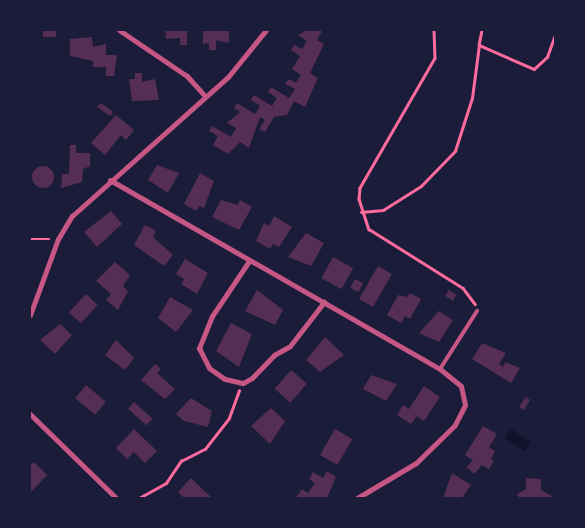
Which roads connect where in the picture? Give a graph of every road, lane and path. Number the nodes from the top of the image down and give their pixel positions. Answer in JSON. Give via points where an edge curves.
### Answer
{"nodes":[{"id":1,"x":119,"y":30,"type":"edge"},
{"id":2,"x":266,"y":30,"type":"edge"},
{"id":3,"x":434,"y":30,"type":"edge"},
{"id":4,"x":482,"y":30,"type":"edge"},
{"id":5,"x":555,"y":35,"type":"edge"},
{"id":6,"x":479,"y":45,"type":"junction"},
{"id":7,"x":205,"y":96,"type":"junction"},
{"id":8,"x":110,"y":180,"type":"junction"},
{"id":9,"x":361,"y":212,"type":"junction"},
{"id":10,"x":30,"y":239,"type":"edge"},
{"id":11,"x":58,"y":239,"type":"junction"},
{"id":12,"x":248,"y":261,"type":"junction"},
{"id":13,"x":324,"y":302,"type":"junction"},
{"id":14,"x":477,"y":311,"type":"joint"},
{"id":15,"x":30,"y":315,"type":"edge"},
{"id":16,"x":440,"y":369,"type":"junction"},
{"id":17,"x":243,"y":383,"type":"junction"},
{"id":18,"x":30,"y":414,"type":"edge"},
{"id":19,"x":35,"y":419,"type":"junction"},
{"id":20,"x":30,"y":424,"type":"edge"},
{"id":21,"x":116,"y":498,"type":"edge"},
{"id":22,"x":139,"y":498,"type":"edge"},
{"id":23,"x":357,"y":498,"type":"edge"}],
"edges":[{"from":1,"to":7,"type":"street","via":[[187,76]]},
{"from":2,"to":7,"type":"street","via":[[228,77]]},
{"from":3,"to":9,"type":"path","via":[[435,58],[360,188]]},
{"from":4,"to":6,"type":"path"},
{"from":5,"to":6,"type":"path","via":[[547,57],[534,69]]},
{"from":6,"to":9,"type":"path","via":[[472,98],[455,151],[421,186],[383,210]]},
{"from":7,"to":8,"type":"street"},
{"from":8,"to":11,"type":"street","via":[[72,216]]},
{"from":8,"to":12,"type":"street"},
{"from":9,"to":14,"type":"path","via":[[369,229],[384,241],[463,288]]},
{"from":10,"to":11,"type":"path"},
{"from":11,"to":15,"type":"street"},
{"from":12,"to":13,"type":"street"},
{"from":12,"to":17,"type":"street","via":[[212,316],[198,348],[209,368],[225,379]]},
{"from":13,"to":16,"type":"street"},
{"from":13,"to":17,"type":"street","via":[[290,346]]},
{"from":14,"to":16,"type":"lane"},
{"from":16,"to":23,"type":"street","via":[[465,395],[463,415],[416,463]]},
{"from":17,"to":22,"type":"path","via":[[229,418],[205,448],[181,461],[166,483]]},
{"from":18,"to":19,"type":"street"},
{"from":19,"to":20,"type":"street"},
{"from":19,"to":21,"type":"street"}]}
